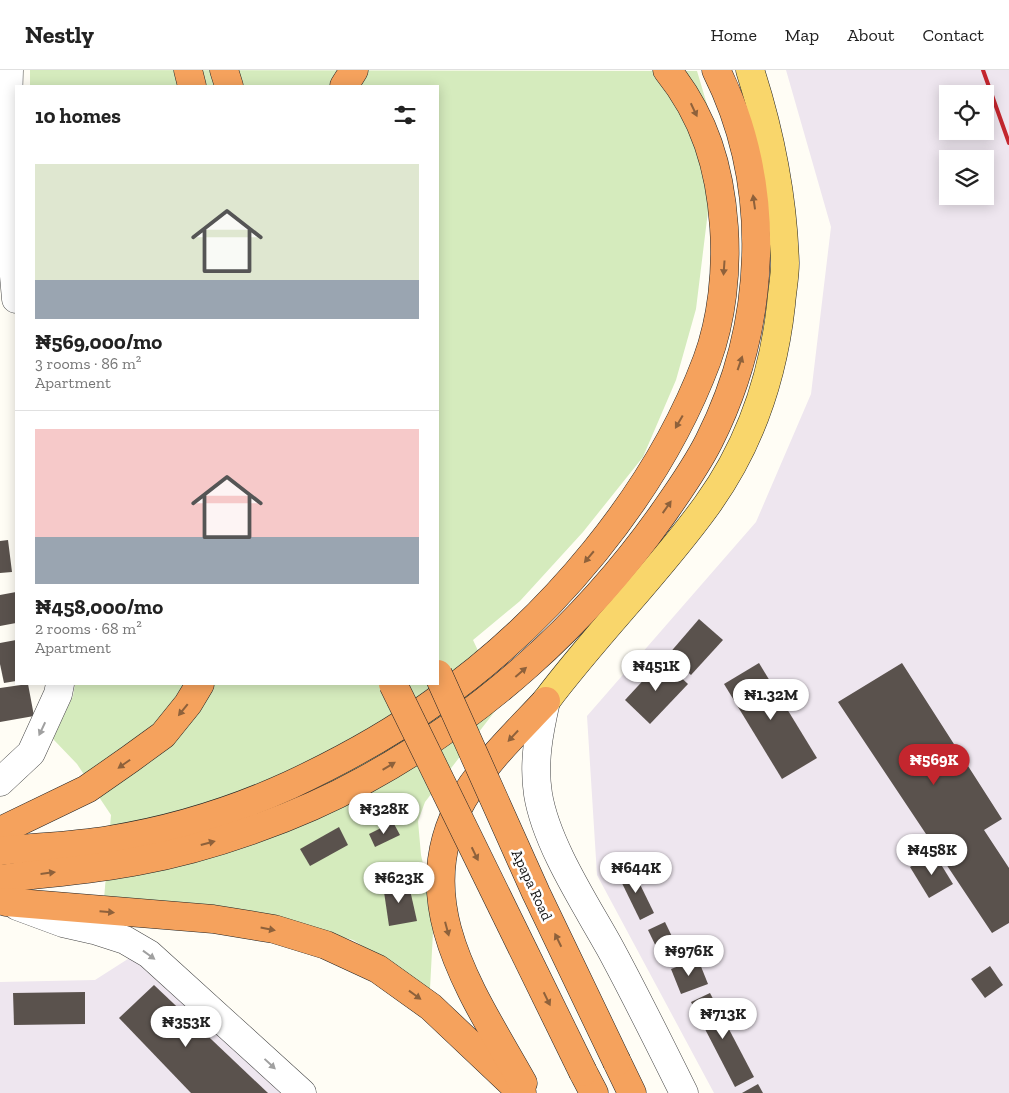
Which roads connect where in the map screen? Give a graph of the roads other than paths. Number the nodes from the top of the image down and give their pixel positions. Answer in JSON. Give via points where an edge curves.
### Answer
{"nodes":[{"id":1,"x":9,"y":70,"type":"edge"},
{"id":2,"x":172,"y":70,"type":"edge"},
{"id":3,"x":188,"y":70,"type":"edge"},
{"id":4,"x":224,"y":70,"type":"edge"},
{"id":5,"x":354,"y":70,"type":"edge"},
{"id":6,"x":667,"y":70,"type":"edge"},
{"id":7,"x":716,"y":70,"type":"edge"},
{"id":8,"x":750,"y":70,"type":"edge"},
{"id":9,"x":173,"y":85,"type":"edge"},
{"id":10,"x":192,"y":85,"type":"edge"},
{"id":11,"x":229,"y":85,"type":"edge"},
{"id":12,"x":345,"y":85,"type":"edge"},
{"id":13,"x":15,"y":288,"type":"edge"},
{"id":14,"x":439,"y":676,"type":"edge"},
{"id":15,"x":60,"y":685,"type":"edge"},
{"id":16,"x":199,"y":685,"type":"edge"},
{"id":17,"x":393,"y":685,"type":"edge"},
{"id":18,"x":546,"y":700,"type":"junction"},
{"id":19,"x":0,"y":782,"type":"edge"},
{"id":20,"x":0,"y":832,"type":"edge"},
{"id":21,"x":0,"y":851,"type":"edge"},
{"id":22,"x":3,"y":891,"type":"edge"},
{"id":23,"x":302,"y":1093,"type":"edge"},
{"id":24,"x":522,"y":1093,"type":"edge"},
{"id":25,"x":529,"y":1093,"type":"edge"},
{"id":26,"x":594,"y":1093,"type":"edge"},
{"id":27,"x":632,"y":1093,"type":"edge"},
{"id":28,"x":684,"y":1093,"type":"edge"}],
"edges":[{"from":1,"to":13,"type":"street","via":[[6,185]]},
{"from":2,"to":9,"type":"highway"},
{"from":3,"to":10,"type":"highway"},
{"from":4,"to":11,"type":"highway"},
{"from":5,"to":12,"type":"highway"},
{"from":6,"to":21,"type":"highway","one_way":true,"via":[[686,93],[709,143],[722,193],[725,245],[721,302],[708,357],[684,412],[612,529],[560,592],[493,656],[433,704],[356,751],[288,785],[165,829],[107,841]]},
{"from":22,"to":7,"type":"highway","one_way":true,"via":[[214,841],[288,816],[362,782],[444,733],[522,671],[596,599],[675,497],[709,442],[746,344],[755,286],[757,225],[748,158]]},
{"from":8,"to":18,"type":"main road","via":[[763,110],[785,265],[777,334],[762,401],[739,455],[708,504]]},
{"from":27,"to":14,"type":"highway","name":"Apapa Road","one_way":true,"bridge":true,"via":[[536,893]]},
{"from":15,"to":19,"type":"street","one_way":true,"via":[[31,753]]},
{"from":16,"to":20,"type":"highway","one_way":true,"via":[[163,735],[87,789]]},
{"from":17,"to":26,"type":"highway","one_way":true,"bridge":true},
{"from":18,"to":25,"type":"highway","one_way":true,"via":[[493,758],[463,800],[447,837],[440,872],[441,906],[461,972]]},
{"from":18,"to":28,"type":"street","via":[[534,764],[538,796],[548,828]]},
{"from":22,"to":23,"type":"street","one_way":true,"via":[[63,924],[125,940],[149,954]]},
{"from":22,"to":24,"type":"highway","one_way":true,"via":[[274,929],[326,945],[378,969],[431,1007]]}]}
